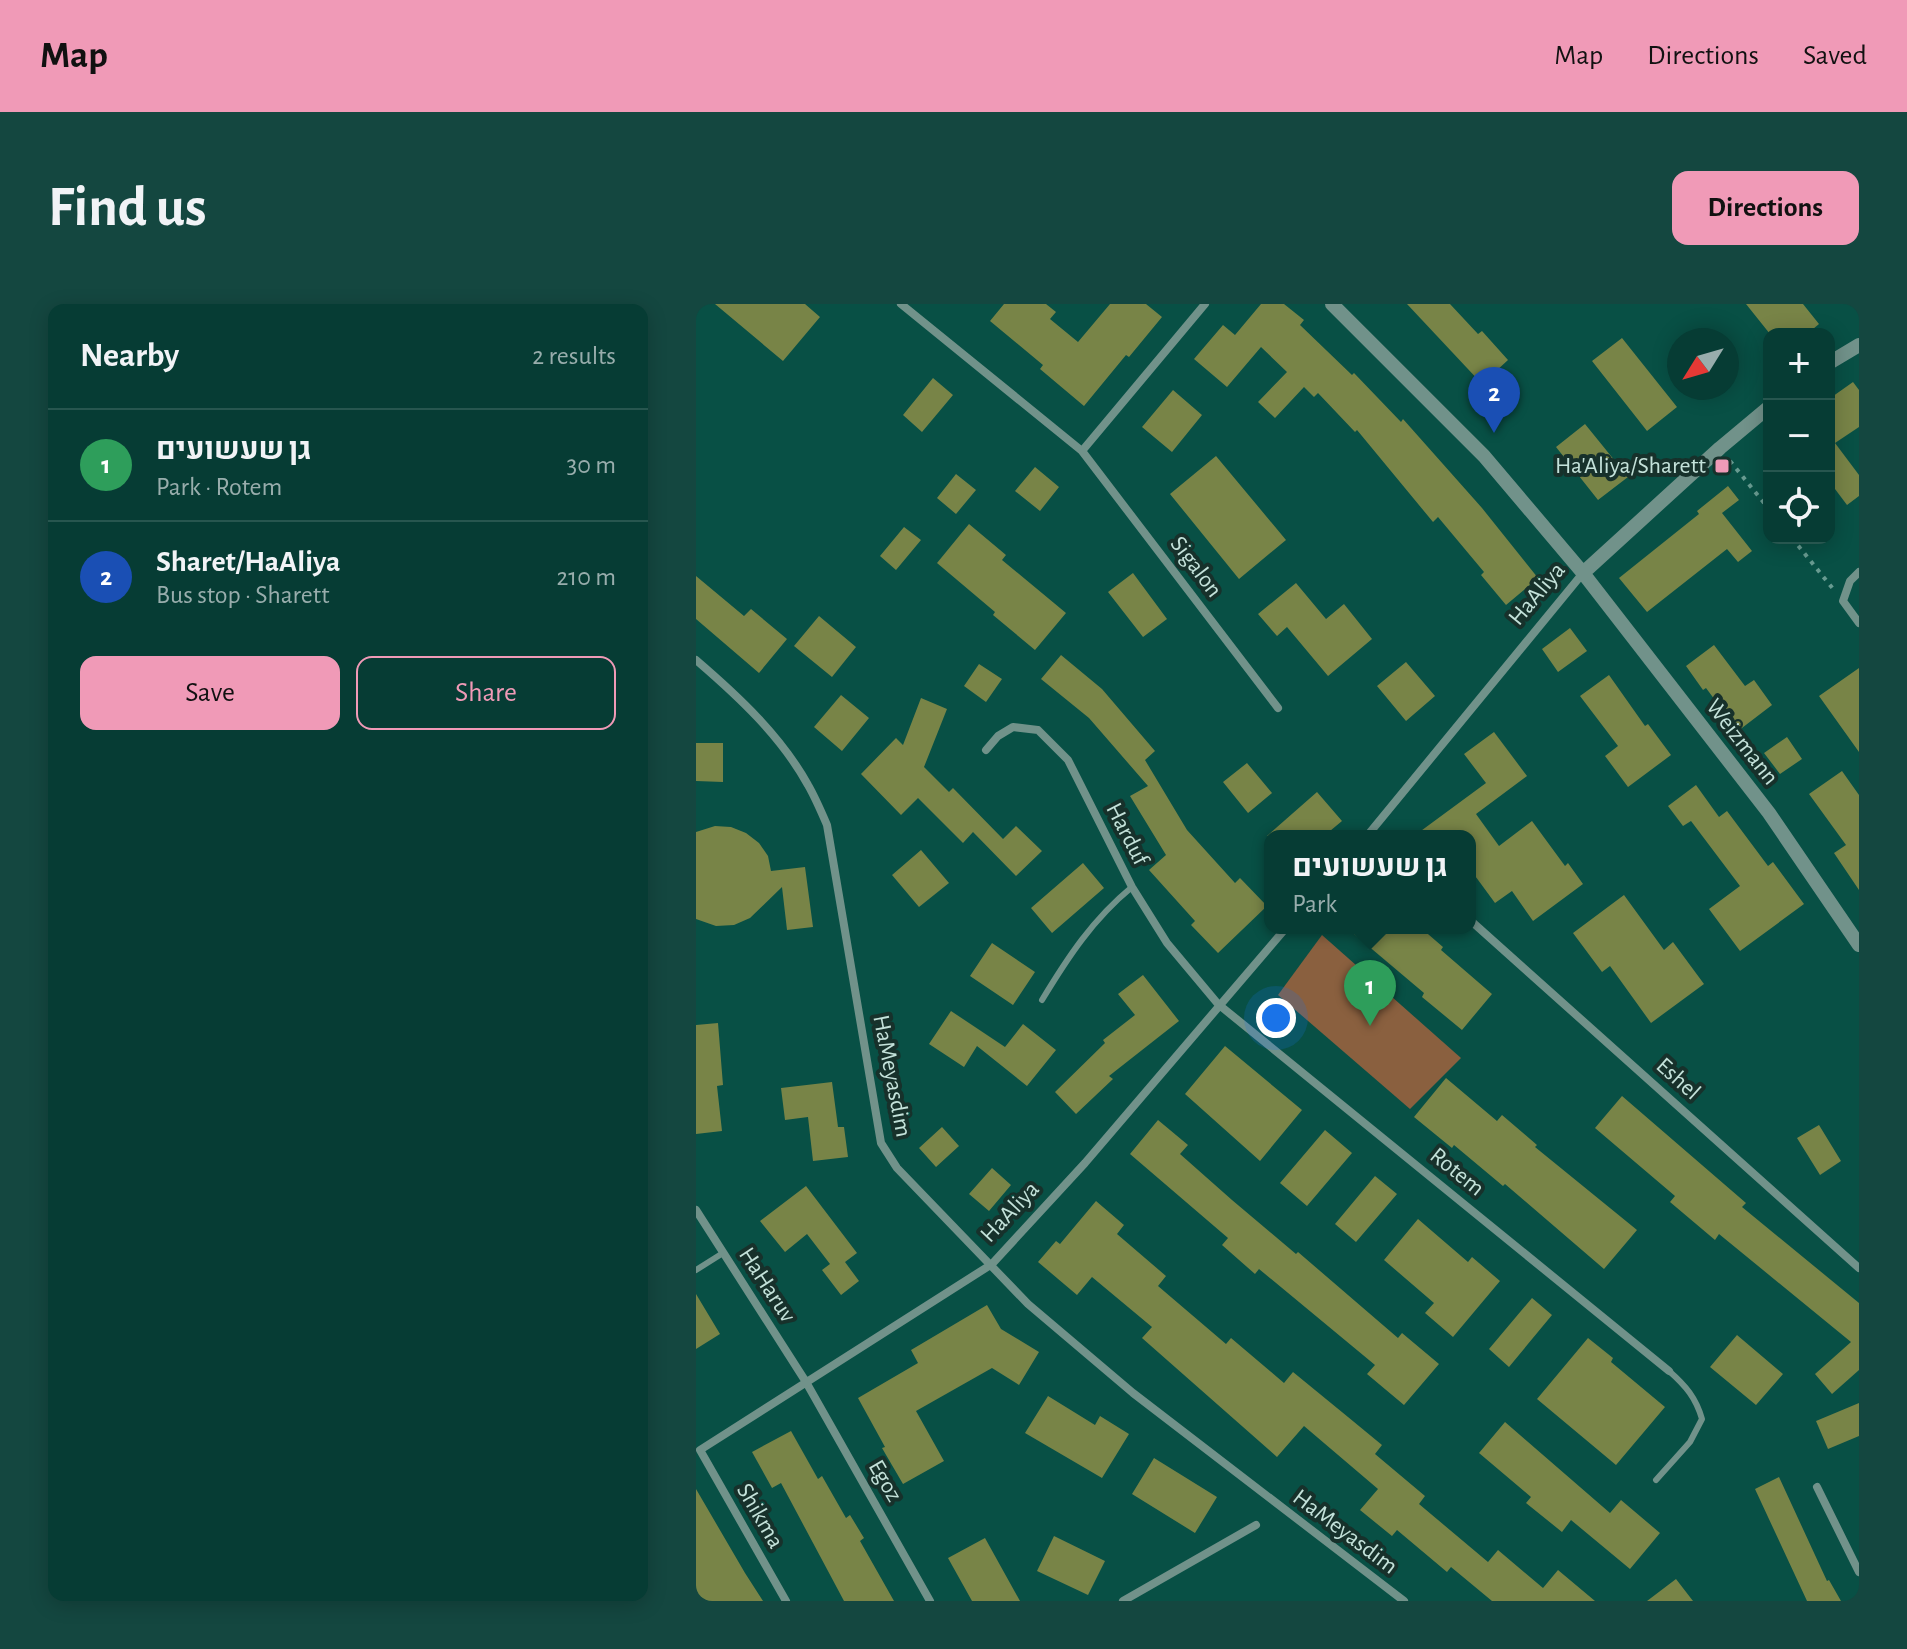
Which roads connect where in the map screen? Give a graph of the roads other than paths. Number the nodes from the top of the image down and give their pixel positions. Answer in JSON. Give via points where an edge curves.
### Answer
{"nodes":[{"id":1,"x":901,"y":304,"type":"edge"},
{"id":2,"x":1205,"y":304,"type":"edge"},
{"id":3,"x":1332,"y":304,"type":"edge"},
{"id":4,"x":1859,"y":345,"type":"edge"},
{"id":5,"x":1835,"y":359,"type":"edge"},
{"id":6,"x":1763,"y":412,"type":"edge"},
{"id":7,"x":1082,"y":451,"type":"junction"},
{"id":8,"x":1859,"y":572,"type":"edge"},
{"id":9,"x":1583,"y":573,"type":"junction"},
{"id":10,"x":1859,"y":623,"type":"edge"},
{"id":11,"x":696,"y":660,"type":"edge"},
{"id":12,"x":1278,"y":708,"type":"dead end"},
{"id":13,"x":986,"y":750,"type":"dead end"},
{"id":14,"x":1375,"y":830,"type":"edge"},
{"id":15,"x":1132,"y":887,"type":"junction"},
{"id":16,"x":1476,"y":925,"type":"edge"},
{"id":17,"x":1281,"y":934,"type":"edge"},
{"id":18,"x":1859,"y":945,"type":"edge"},
{"id":19,"x":1042,"y":1000,"type":"dead end"},
{"id":20,"x":1218,"y":1004,"type":"junction"},
{"id":21,"x":696,"y":1210,"type":"edge"},
{"id":22,"x":723,"y":1253,"type":"junction"},
{"id":23,"x":992,"y":1264,"type":"junction"},
{"id":24,"x":1859,"y":1268,"type":"edge"},
{"id":25,"x":696,"y":1270,"type":"edge"},
{"id":26,"x":1669,"y":1371,"type":"joint"},
{"id":27,"x":806,"y":1382,"type":"junction"},
{"id":28,"x":700,"y":1450,"type":"joint"},
{"id":29,"x":1656,"y":1480,"type":"dead end"},
{"id":30,"x":1817,"y":1487,"type":"dead end"},
{"id":31,"x":1256,"y":1525,"type":"dead end"},
{"id":32,"x":1859,"y":1572,"type":"edge"},
{"id":33,"x":786,"y":1601,"type":"edge"},
{"id":34,"x":930,"y":1601,"type":"edge"},
{"id":35,"x":1123,"y":1601,"type":"edge"},
{"id":36,"x":1404,"y":1601,"type":"edge"}],
"edges":[{"from":1,"to":7,"type":"street","name":"Sigalon"},
{"from":2,"to":7,"type":"street"},
{"from":3,"to":9,"type":"street","name":"Weizmann","via":[[1484,456]]},
{"from":4,"to":5,"type":"street"},
{"from":6,"to":9,"type":"street","name":"HaAliya"},
{"from":7,"to":12,"type":"street","name":"Sigalon"},
{"from":8,"to":10,"type":"street","via":[[1843,601]]},
{"from":9,"to":14,"type":"street","name":"HaAliya"},
{"from":9,"to":18,"type":"street","name":"Weizmann","via":[[1769,813]]},
{"from":11,"to":23,"type":"street","name":"HaMeyasdim","via":[[777,739],[808,784],[827,825],[881,1143],[897,1168]]},
{"from":13,"to":15,"type":"street","name":"Harduf","via":[[1013,727],[1038,730],[1068,760]]},
{"from":15,"to":19,"type":"lane","via":[[1095,921]]},
{"from":15,"to":20,"type":"street","name":"Harduf","via":[[1167,943]]},
{"from":16,"to":24,"type":"street","name":"Eshel"},
{"from":17,"to":20,"type":"street","name":"HaAliya"},
{"from":20,"to":23,"type":"street","name":"HaAliya"},
{"from":20,"to":26,"type":"street","name":"Rotem"},
{"from":21,"to":22,"type":"street","name":"HaHaruv"},
{"from":22,"to":25,"type":"lane"},
{"from":22,"to":27,"type":"street","name":"HaHaruv"},
{"from":23,"to":27,"type":"street","name":"HaAliya"},
{"from":23,"to":36,"type":"street","name":"HaMeyasdim","via":[[1028,1304],[1133,1393]]},
{"from":26,"to":29,"type":"lane","via":[[1687,1387],[1702,1419],[1690,1442]]},
{"from":27,"to":28,"type":"street","name":"HaAliya"},
{"from":27,"to":34,"type":"street","name":"Egoz"},
{"from":28,"to":33,"type":"street","name":"Shikma"},
{"from":30,"to":32,"type":"street"},
{"from":31,"to":35,"type":"street"}]}
